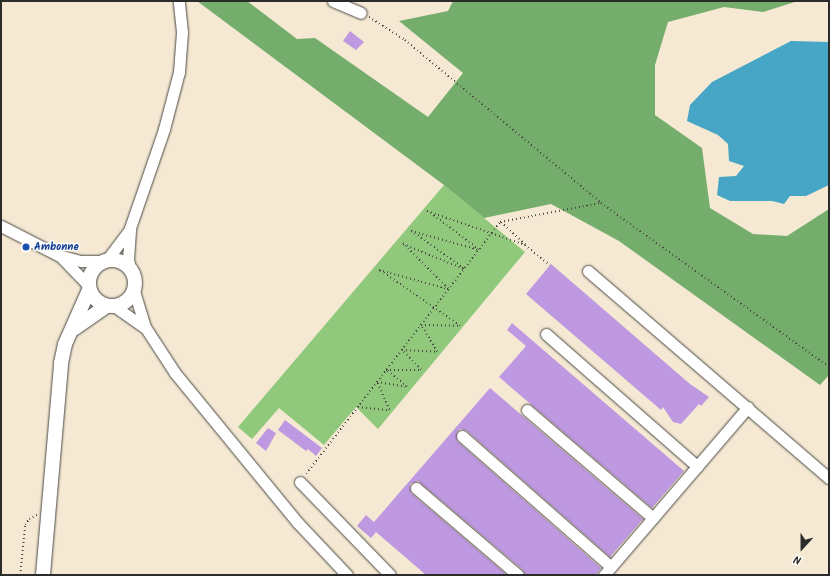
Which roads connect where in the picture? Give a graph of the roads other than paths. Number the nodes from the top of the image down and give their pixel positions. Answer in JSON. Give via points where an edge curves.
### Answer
{"nodes":[{"id":1,"x":179,"y":1,"type":"edge"},
{"id":2,"x":333,"y":1,"type":"edge"},
{"id":3,"x":361,"y":13,"type":"road end"},
{"id":4,"x":1,"y":226,"type":"edge"},
{"id":5,"x":130,"y":228,"type":"junction"},
{"id":6,"x":58,"y":255,"type":"junction"},
{"id":7,"x":105,"y":261,"type":"junction"},
{"id":8,"x":130,"y":269,"type":"junction"},
{"id":9,"x":588,"y":271,"type":"dead end"},
{"id":10,"x":89,"y":288,"type":"junction"},
{"id":11,"x":134,"y":290,"type":"junction"},
{"id":12,"x":110,"y":306,"type":"junction"},
{"id":13,"x":145,"y":327,"type":"junction"},
{"id":14,"x":69,"y":333,"type":"junction"},
{"id":15,"x":546,"y":334,"type":"dead end"},
{"id":16,"x":748,"y":407,"type":"junction"},
{"id":17,"x":527,"y":410,"type":"dead end"},
{"id":18,"x":462,"y":436,"type":"dead end"},
{"id":19,"x":697,"y":466,"type":"junction"},
{"id":20,"x":829,"y":478,"type":"edge"},
{"id":21,"x":300,"y":482,"type":"road end"},
{"id":22,"x":416,"y":488,"type":"dead end"},
{"id":23,"x":653,"y":518,"type":"junction"},
{"id":24,"x":608,"y":571,"type":"edge"},
{"id":25,"x":43,"y":575,"type":"edge"},
{"id":26,"x":347,"y":575,"type":"edge"},
{"id":27,"x":390,"y":575,"type":"edge"},
{"id":28,"x":518,"y":575,"type":"edge"}],
"edges":[{"from":1,"to":5,"type":"street","via":[[182,32],[179,72],[164,129]]},
{"from":2,"to":3,"type":"street"},
{"from":4,"to":6,"type":"street"},
{"from":5,"to":7,"type":"street"},
{"from":5,"to":8,"type":"street"},
{"from":6,"to":7,"type":"street","via":[[81,261]]},
{"from":6,"to":10,"type":"street"},
{"from":7,"to":8,"type":"main road","via":[[122,262]]},
{"from":7,"to":10,"type":"main road","via":[[92,271]]},
{"from":8,"to":11,"type":"main road"},
{"from":9,"to":16,"type":"street"},
{"from":10,"to":12,"type":"main road","via":[[94,298]]},
{"from":10,"to":14,"type":"main road"},
{"from":11,"to":12,"type":"main road","via":[[124,303]]},
{"from":11,"to":13,"type":"street"},
{"from":12,"to":13,"type":"street"},
{"from":12,"to":14,"type":"main road"},
{"from":13,"to":26,"type":"street","via":[[175,373],[207,414],[297,522]]},
{"from":14,"to":25,"type":"main road","via":[[61,363]]},
{"from":15,"to":19,"type":"street"},
{"from":16,"to":19,"type":"street"},
{"from":16,"to":20,"type":"street"},
{"from":17,"to":23,"type":"street"},
{"from":18,"to":24,"type":"street"},
{"from":19,"to":23,"type":"street"},
{"from":21,"to":27,"type":"street"},
{"from":22,"to":28,"type":"street"},
{"from":23,"to":24,"type":"street"}]}
